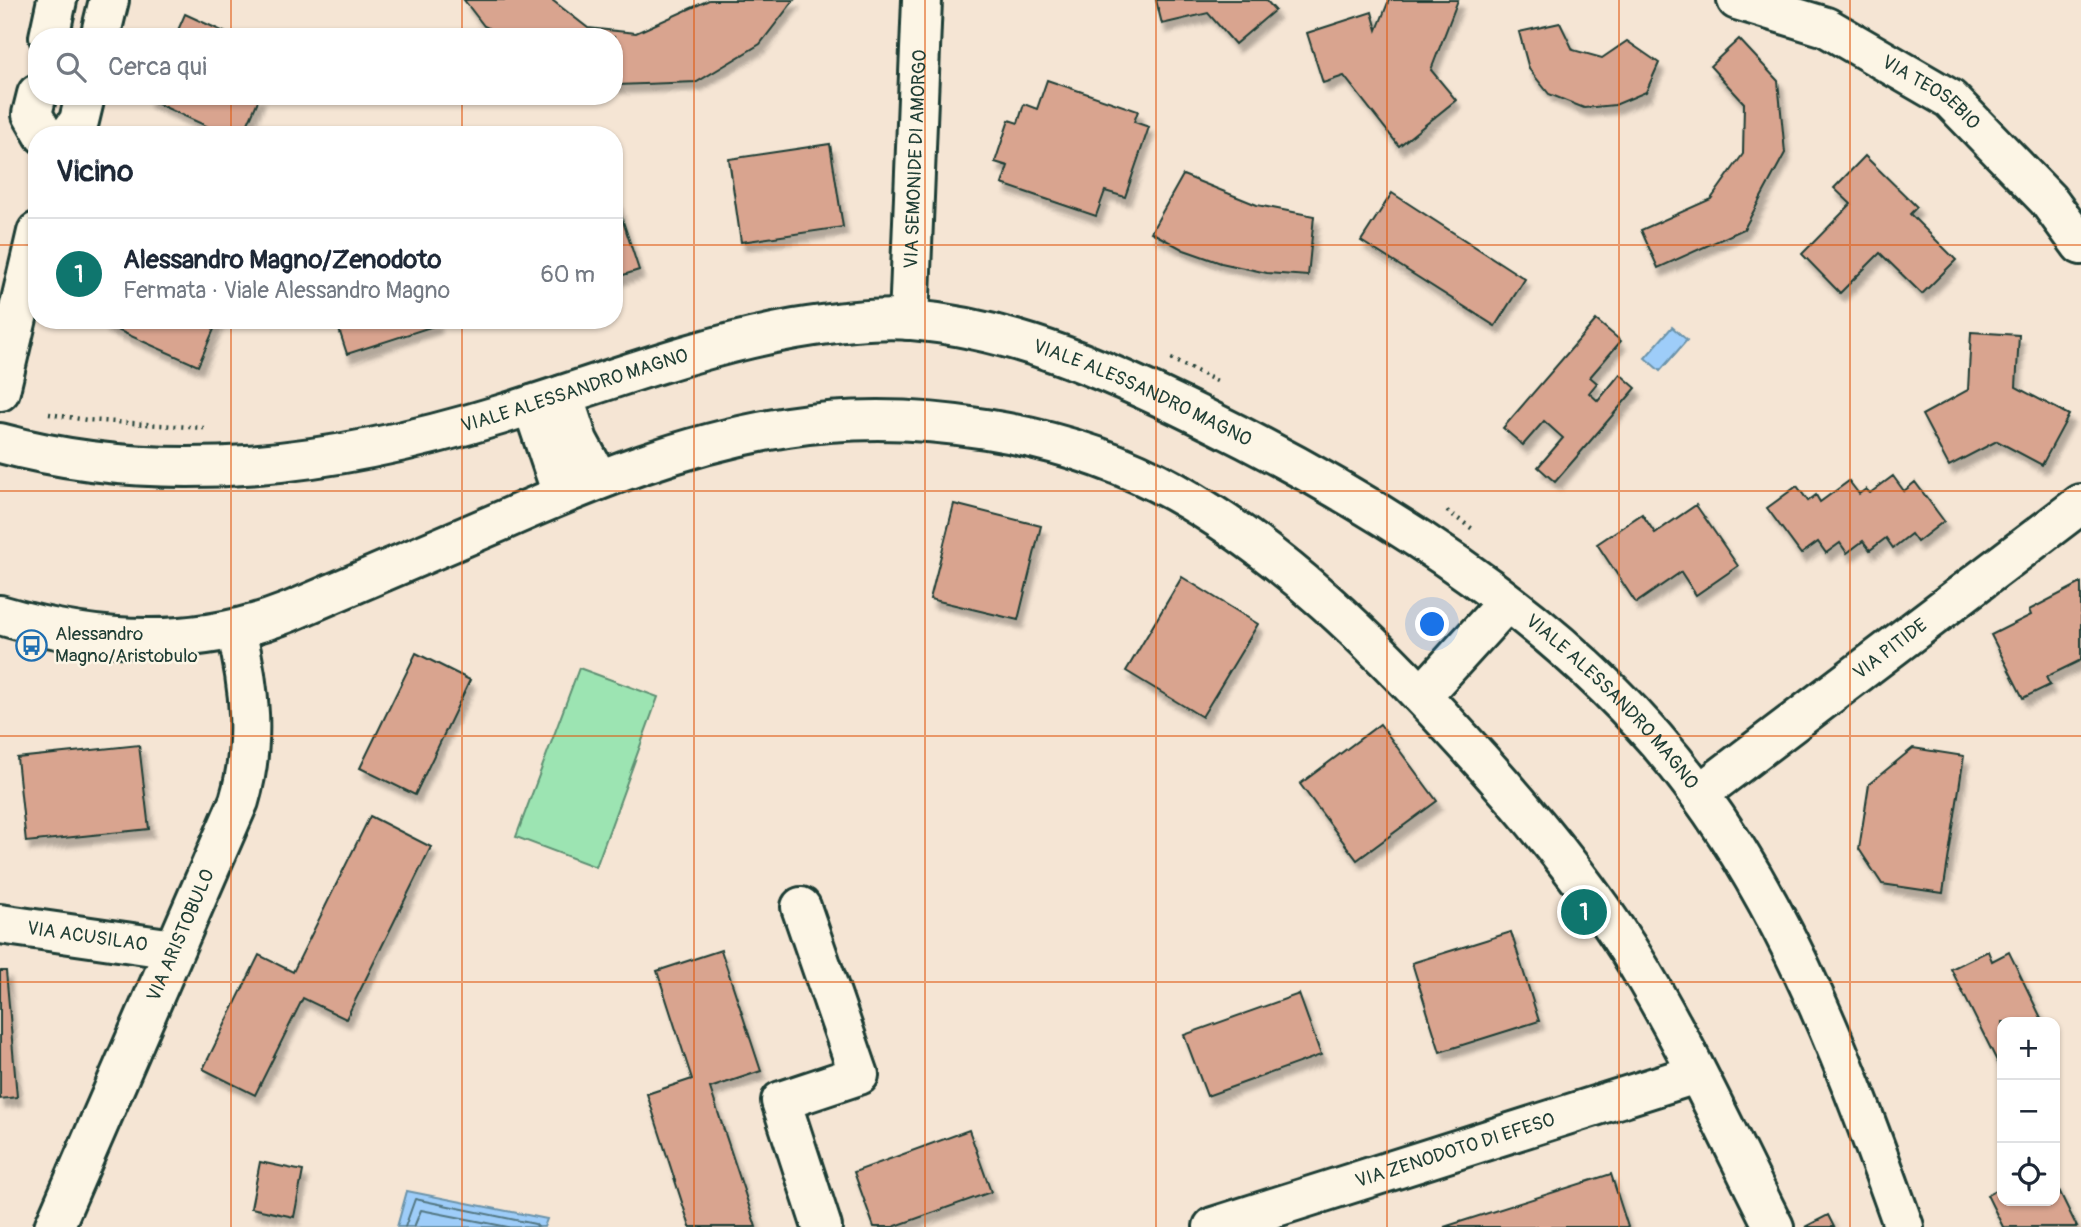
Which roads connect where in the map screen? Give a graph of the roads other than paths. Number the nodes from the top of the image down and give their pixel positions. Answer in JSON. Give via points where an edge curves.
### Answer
{"nodes":[{"id":1,"x":57,"y":0,"type":"edge"},
{"id":2,"x":109,"y":0,"type":"edge"},
{"id":3,"x":922,"y":0,"type":"edge"},
{"id":4,"x":1737,"y":0,"type":"edge"},
{"id":5,"x":51,"y":28,"type":"edge"},
{"id":6,"x":102,"y":28,"type":"edge"},
{"id":7,"x":34,"y":105,"type":"edge"},
{"id":8,"x":83,"y":105,"type":"edge"},
{"id":9,"x":39,"y":126,"type":"edge"},
{"id":10,"x":75,"y":126,"type":"edge"},
{"id":11,"x":2081,"y":245,"type":"edge"},
{"id":12,"x":28,"y":271,"type":"edge"},
{"id":13,"x":909,"y":320,"type":"junction"},
{"id":14,"x":0,"y":391,"type":"edge"},
{"id":15,"x":548,"y":400,"type":"junction"},
{"id":16,"x":0,"y":443,"type":"edge"},
{"id":17,"x":598,"y":478,"type":"junction"},
{"id":18,"x":562,"y":494,"type":"junction"},
{"id":19,"x":2081,"y":504,"type":"edge"},
{"id":20,"x":1506,"y":603,"type":"junction"},
{"id":21,"x":0,"y":615,"type":"edge"},
{"id":22,"x":236,"y":630,"type":"junction"},
{"id":23,"x":1422,"y":695,"type":"junction"},
{"id":24,"x":1699,"y":794,"type":"junction"},
{"id":25,"x":801,"y":907,"type":"dead end"},
{"id":26,"x":0,"y":924,"type":"edge"},
{"id":27,"x":174,"y":949,"type":"junction"},
{"id":28,"x":1696,"y":1074,"type":"junction"},
{"id":29,"x":58,"y":1226,"type":"edge"},
{"id":30,"x":822,"y":1227,"type":"edge"},
{"id":31,"x":1213,"y":1227,"type":"edge"},
{"id":32,"x":1774,"y":1227,"type":"edge"},
{"id":33,"x":1904,"y":1227,"type":"edge"}],
"edges":[{"from":1,"to":5,"type":"street"},
{"from":2,"to":6,"type":"street"},
{"from":3,"to":13,"type":"street","name":"VIA SEMONIDE DI AMORGO"},
{"from":4,"to":11,"type":"street","name":"VIA TEOSEBIO","via":[[1826,27],[1950,99],[2048,200]]},
{"from":7,"to":9,"type":"street","via":[[32,114]]},
{"from":8,"to":10,"type":"street"},
{"from":12,"to":14,"type":"street"},
{"from":13,"to":15,"type":"street","name":"VIALE ALESSANDRO MAGNO","via":[[849,322],[764,336]]},
{"from":13,"to":20,"type":"street","name":"VIALE ALESSANDRO MAGNO","via":[[1020,341],[1155,394],[1352,497]]},
{"from":15,"to":16,"type":"street","name":"VIALE ALESSANDRO MAGNO","via":[[472,423],[334,454],[220,467],[132,467]]},
{"from":15,"to":17,"type":"street"},
{"from":15,"to":18,"type":"street"},
{"from":17,"to":18,"type":"street"},
{"from":17,"to":23,"type":"street","via":[[688,449],[830,422],[954,424],[1024,438],[1157,483],[1219,519],[1319,598]]},
{"from":18,"to":22,"type":"street","via":[[289,612]]},
{"from":19,"to":24,"type":"street","name":"VIA PITIDE"},
{"from":20,"to":23,"type":"street"},
{"from":20,"to":24,"type":"street","name":"VIALE ALESSANDRO MAGNO","via":[[1636,717]]},
{"from":21,"to":22,"type":"street","via":[[117,638]]},
{"from":22,"to":27,"type":"street","name":"VIA ARISTOBULO","via":[[250,712],[244,783]]},
{"from":23,"to":28,"type":"street","via":[[1580,879],[1630,953]]},
{"from":24,"to":33,"type":"street","name":"VIALE ALESSANDRO MAGNO","via":[[1743,862],[1825,1021]]},
{"from":25,"to":30,"type":"street","via":[[859,1075],[781,1101]]},
{"from":26,"to":27,"type":"street","name":"VIA ACUSILAO"},
{"from":27,"to":29,"type":"street","name":"VIA ARISTOBULO"},
{"from":28,"to":31,"type":"street","name":"VIA ZENODOTO DI EFESO"},
{"from":28,"to":32,"type":"street"}]}
